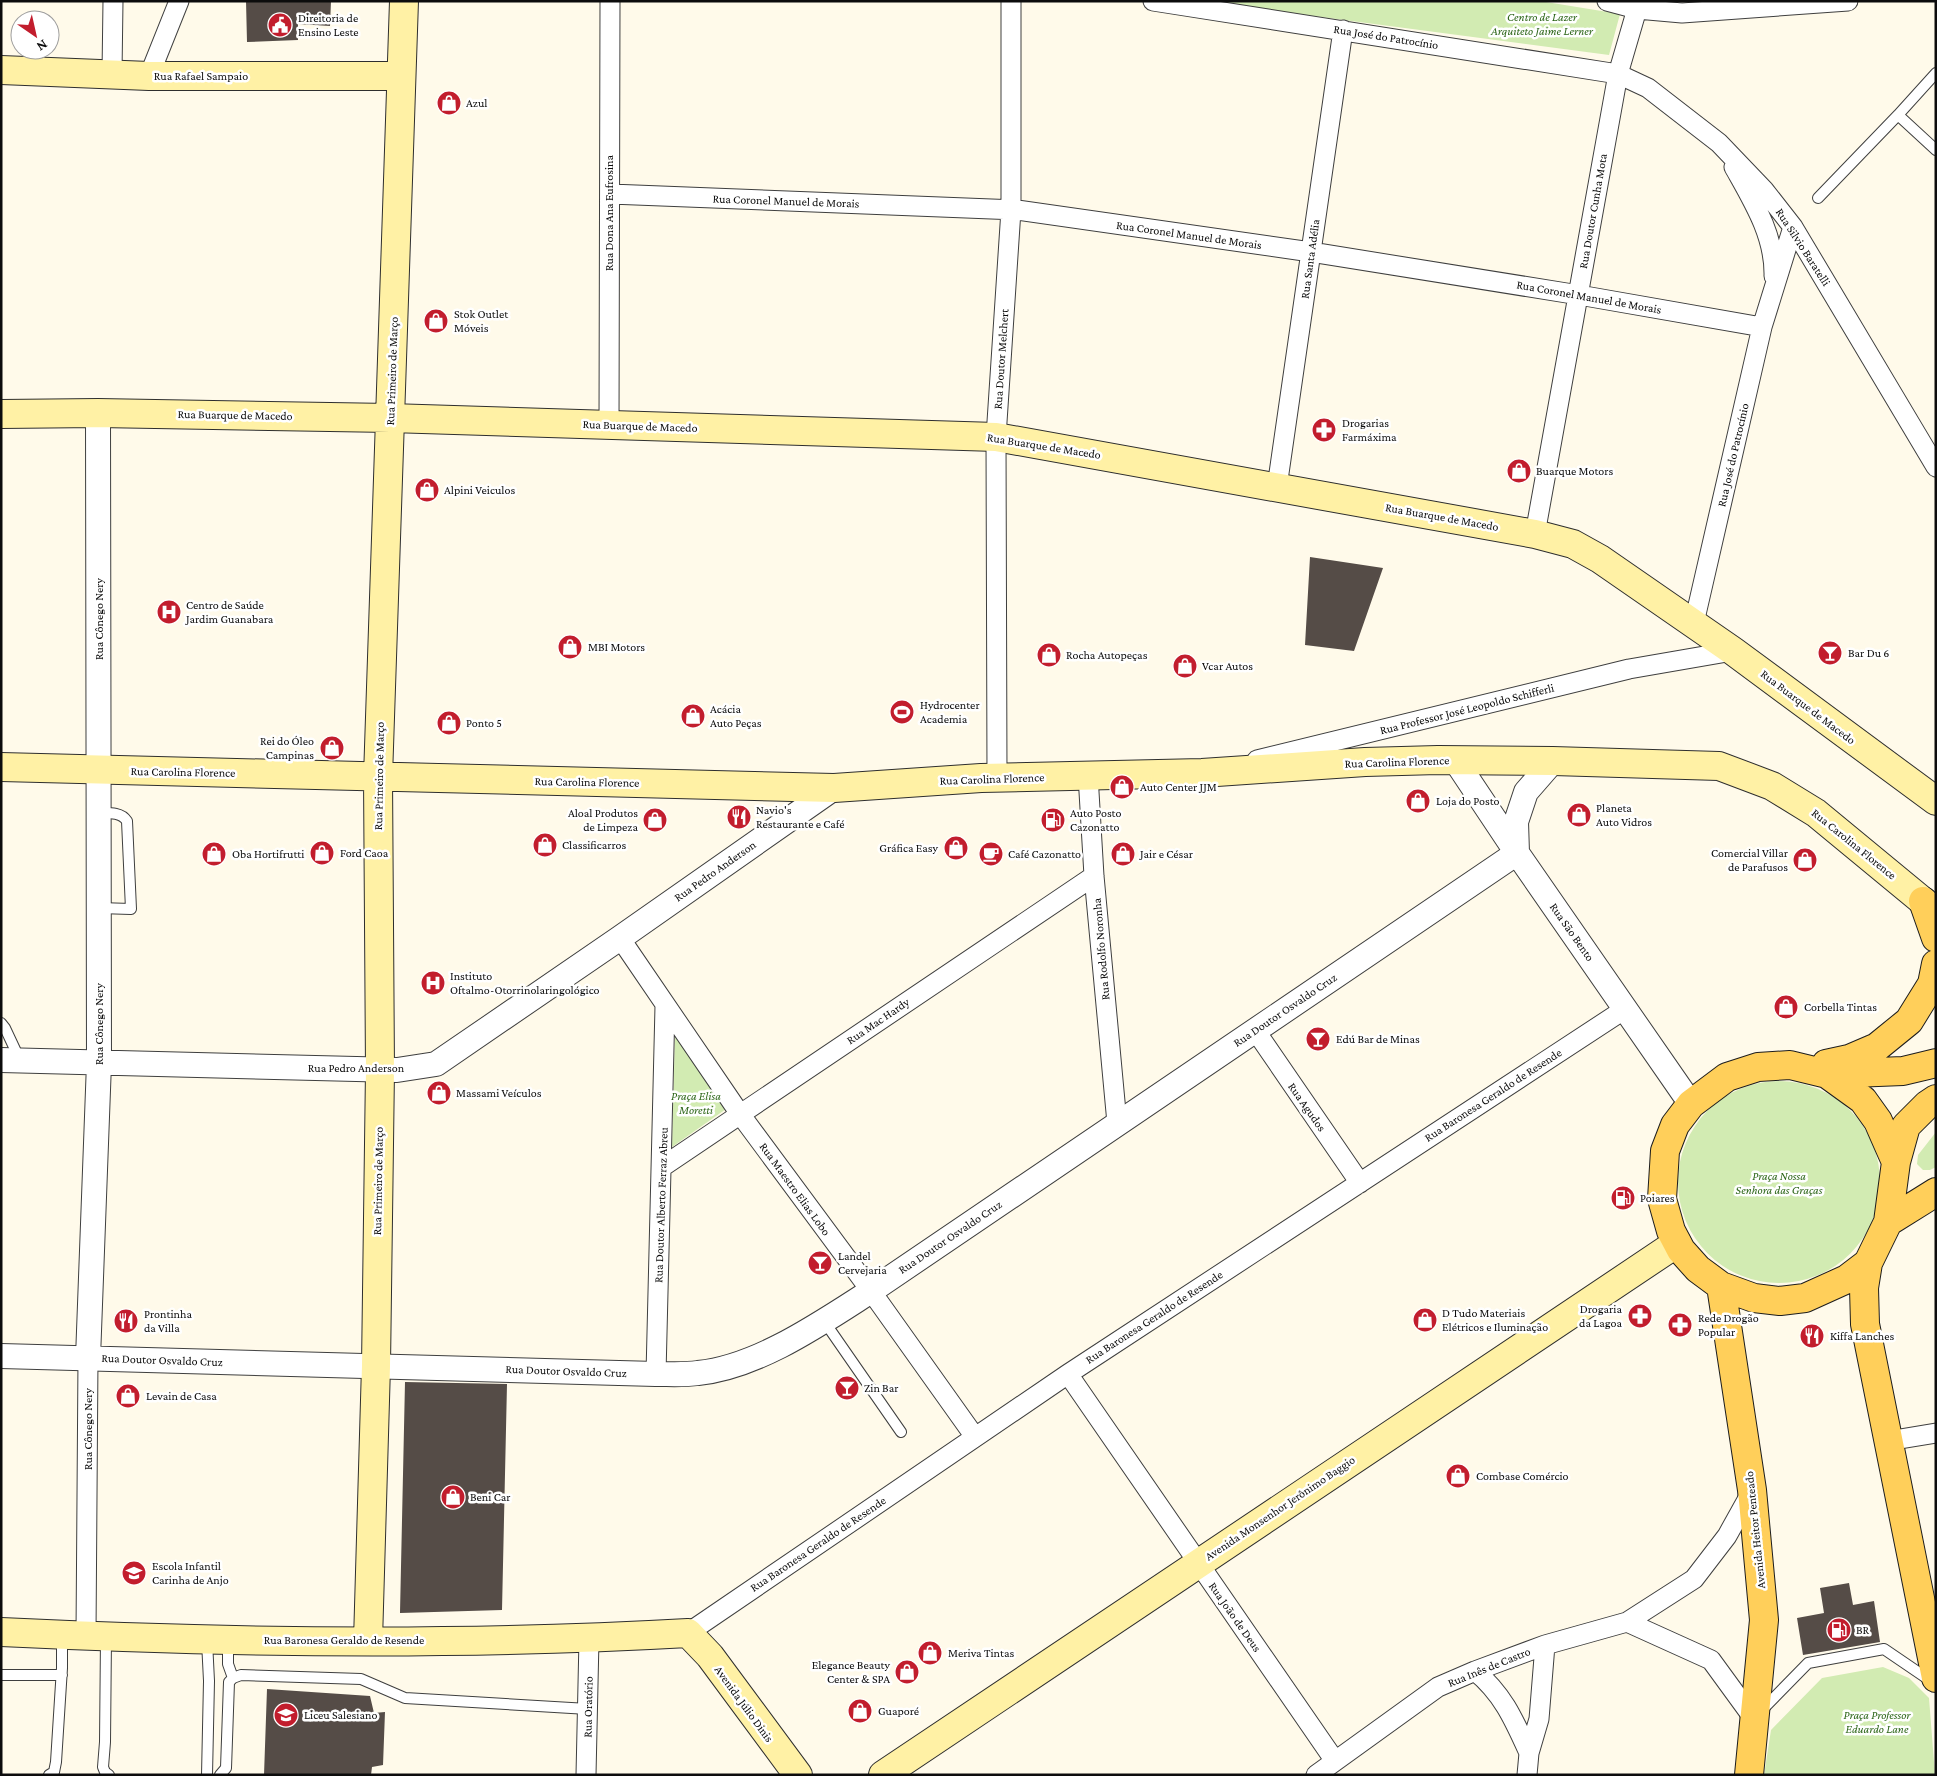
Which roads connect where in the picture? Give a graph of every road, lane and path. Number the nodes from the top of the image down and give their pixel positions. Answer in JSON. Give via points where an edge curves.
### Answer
{"nodes":[{"id":1,"x":113,"y":1,"type":"edge"},
{"id":2,"x":179,"y":1,"type":"edge"},
{"id":3,"x":404,"y":1,"type":"edge"},
{"id":4,"x":610,"y":1,"type":"edge"},
{"id":5,"x":1011,"y":1,"type":"edge"},
{"id":6,"x":1153,"y":1,"type":"edge"},
{"id":7,"x":1607,"y":1,"type":"edge"},
{"id":8,"x":1848,"y":1,"type":"edge"},
{"id":9,"x":1682,"y":7,"type":"edge"},
{"id":10,"x":1638,"y":8,"type":"junction"},
{"id":11,"x":1343,"y":30,"type":"junction"},
{"id":12,"x":1,"y":70,"type":"edge"},
{"id":13,"x":112,"y":73,"type":"junction"},
{"id":14,"x":1936,"y":73,"type":"edge"},
{"id":15,"x":1618,"y":74,"type":"junction"},
{"id":16,"x":149,"y":76,"type":"junction"},
{"id":17,"x":400,"y":76,"type":"junction"},
{"id":18,"x":1898,"y":115,"type":"junction"},
{"id":19,"x":1719,"y":143,"type":"junction"},
{"id":20,"x":1936,"y":150,"type":"edge"},
{"id":21,"x":610,"y":194,"type":"junction"},
{"id":22,"x":1818,"y":198,"type":"dead end"},
{"id":23,"x":1011,"y":210,"type":"junction"},
{"id":24,"x":1793,"y":227,"type":"junction"},
{"id":25,"x":1311,"y":252,"type":"junction"},
{"id":26,"x":1773,"y":287,"type":"junction"},
{"id":27,"x":1579,"y":295,"type":"junction"},
{"id":28,"x":1762,"y":327,"type":"junction"},
{"id":29,"x":98,"y":412,"type":"junction"},
{"id":30,"x":1,"y":414,"type":"edge"},
{"id":31,"x":390,"y":418,"type":"junction"},
{"id":32,"x":609,"y":425,"type":"junction"},
{"id":33,"x":996,"y":437,"type":"junction"},
{"id":34,"x":1936,"y":467,"type":"edge"},
{"id":35,"x":1277,"y":487,"type":"junction"},
{"id":36,"x":1535,"y":534,"type":"junction"},
{"id":37,"x":1694,"y":623,"type":"junction"},
{"id":38,"x":1733,"y":650,"type":"junction"},
{"id":39,"x":1455,"y":760,"type":"junction"},
{"id":40,"x":1552,"y":761,"type":"junction"},
{"id":41,"x":1,"y":767,"type":"edge"},
{"id":42,"x":100,"y":770,"type":"junction"},
{"id":43,"x":1202,"y":773,"type":"junction"},
{"id":44,"x":1088,"y":776,"type":"junction"},
{"id":45,"x":378,"y":777,"type":"junction"},
{"id":46,"x":997,"y":778,"type":"junction"},
{"id":47,"x":834,"y":788,"type":"junction"},
{"id":48,"x":1936,"y":801,"type":"edge"},
{"id":49,"x":98,"y":813,"type":"junction"},
{"id":50,"x":1517,"y":853,"type":"junction"},
{"id":51,"x":1094,"y":876,"type":"junction"},
{"id":52,"x":1929,"y":906,"type":"edge"},
{"id":53,"x":99,"y":908,"type":"junction"},
{"id":54,"x":620,"y":938,"type":"junction"},
{"id":55,"x":1936,"y":938,"type":"edge"},
{"id":56,"x":1936,"y":964,"type":"edge"},
{"id":57,"x":665,"y":1006,"type":"junction"},
{"id":58,"x":1625,"y":1009,"type":"junction"},
{"id":59,"x":1,"y":1023,"type":"edge"},
{"id":60,"x":1255,"y":1030,"type":"junction"},
{"id":61,"x":10,"y":1060,"type":"edge"},
{"id":62,"x":99,"y":1063,"type":"junction"},
{"id":63,"x":1936,"y":1063,"type":"edge"},
{"id":64,"x":380,"y":1070,"type":"junction"},
{"id":65,"x":1818,"y":1071,"type":"junction"},
{"id":66,"x":1936,"y":1099,"type":"edge"},
{"id":67,"x":1691,"y":1104,"type":"junction"},
{"id":68,"x":740,"y":1114,"type":"junction"},
{"id":69,"x":1117,"y":1122,"type":"junction"},
{"id":70,"x":1896,"y":1162,"type":"junction"},
{"id":71,"x":662,"y":1167,"type":"junction"},
{"id":72,"x":1360,"y":1183,"type":"junction"},
{"id":73,"x":1936,"y":1192,"type":"edge"},
{"id":74,"x":1888,"y":1222,"type":"junction"},
{"id":75,"x":1677,"y":1243,"type":"junction"},
{"id":76,"x":1868,"y":1263,"type":"junction"},
{"id":77,"x":1721,"y":1286,"type":"junction"},
{"id":78,"x":871,"y":1291,"type":"junction"},
{"id":79,"x":824,"y":1321,"type":"junction"},
{"id":80,"x":1,"y":1356,"type":"edge"},
{"id":81,"x":88,"y":1358,"type":"junction"},
{"id":82,"x":376,"y":1366,"type":"junction"},
{"id":83,"x":656,"y":1374,"type":"junction"},
{"id":84,"x":1068,"y":1374,"type":"junction"},
{"id":85,"x":901,"y":1432,"type":"dead end"},
{"id":86,"x":1936,"y":1433,"type":"edge"},
{"id":87,"x":975,"y":1437,"type":"junction"},
{"id":88,"x":1888,"y":1441,"type":"junction"},
{"id":89,"x":1752,"y":1490,"type":"junction"},
{"id":90,"x":1197,"y":1564,"type":"junction"},
{"id":91,"x":1627,"y":1622,"type":"junction"},
{"id":92,"x":1,"y":1632,"type":"edge"},
{"id":93,"x":688,"y":1634,"type":"junction"},
{"id":94,"x":85,"y":1635,"type":"junction"},
{"id":95,"x":218,"y":1639,"type":"junction"},
{"id":96,"x":589,"y":1639,"type":"junction"},
{"id":97,"x":368,"y":1641,"type":"junction"},
{"id":98,"x":1545,"y":1644,"type":"junction"},
{"id":99,"x":1475,"y":1671,"type":"junction"},
{"id":100,"x":1,"y":1675,"type":"edge"},
{"id":101,"x":62,"y":1676,"type":"junction"},
{"id":102,"x":234,"y":1678,"type":"junction"},
{"id":103,"x":1936,"y":1678,"type":"edge"},
{"id":104,"x":1936,"y":1684,"type":"edge"},
{"id":105,"x":588,"y":1709,"type":"junction"},
{"id":106,"x":1754,"y":1719,"type":"junction"},
{"id":107,"x":1529,"y":1753,"type":"junction"},
{"id":108,"x":1335,"y":1761,"type":"junction"},
{"id":109,"x":780,"y":1763,"type":"edge"},
{"id":110,"x":49,"y":1775,"type":"edge"},
{"id":111,"x":109,"y":1775,"type":"edge"},
{"id":112,"x":207,"y":1775,"type":"edge"},
{"id":113,"x":220,"y":1775,"type":"edge"},
{"id":114,"x":586,"y":1775,"type":"edge"},
{"id":115,"x":798,"y":1775,"type":"edge"},
{"id":116,"x":883,"y":1775,"type":"edge"},
{"id":117,"x":1316,"y":1775,"type":"edge"},
{"id":118,"x":1527,"y":1775,"type":"edge"},
{"id":119,"x":1749,"y":1775,"type":"edge"}],
"edges":[{"from":1,"to":13,"type":"street"},
{"from":2,"to":16,"type":"street"},
{"from":3,"to":17,"type":"main road","name":"Rua Primeiro de Março"},
{"from":4,"to":21,"type":"street","name":"Rua Dona Ana Eufrosina"},
{"from":5,"to":23,"type":"street","name":"Rua Doutor Melchert"},
{"from":6,"to":11,"type":"street","name":"Rua José do Patrocínio"},
{"from":7,"to":10,"type":"street"},
{"from":8,"to":9,"type":"street"},
{"from":9,"to":10,"type":"street"},
{"from":10,"to":15,"type":"street","name":"Rua Doutor Cunha Mota"},
{"from":11,"to":15,"type":"street","name":"Rua José do Patrocínio"},
{"from":11,"to":25,"type":"street","name":"Rua Santa Adélia"},
{"from":12,"to":13,"type":"main road","name":"Rua Rafael Sampaio"},
{"from":13,"to":16,"type":"main road","name":"Rua Rafael Sampaio"},
{"from":14,"to":18,"type":"lane"},
{"from":15,"to":19,"type":"street","name":"Rua Silvio Baratelli","via":[[1648,88]]},
{"from":15,"to":27,"type":"street","name":"Rua Doutor Cunha Mota"},
{"from":16,"to":17,"type":"main road","name":"Rua Rafael Sampaio"},
{"from":17,"to":31,"type":"main road","name":"Rua Primeiro de Março"},
{"from":18,"to":20,"type":"lane"},
{"from":18,"to":22,"type":"lane"},
{"from":19,"to":24,"type":"street","name":"Rua Silvio Baratelli","via":[[1764,190]]},
{"from":19,"to":26,"type":"street","name":"Rua José do Patrocínio","via":[[1764,222],[1774,264]]},
{"from":21,"to":23,"type":"street","name":"Rua Coronel Manuel de Morais"},
{"from":21,"to":32,"type":"street","name":"Rua Dona Ana Eufrosina"},
{"from":23,"to":25,"type":"street","name":"Rua Coronel Manuel de Morais"},
{"from":23,"to":33,"type":"street","name":"Rua Doutor Melchert"},
{"from":24,"to":26,"type":"street","name":"Rua José do Patrocínio"},
{"from":24,"to":34,"type":"street","name":"Rua Silvio Baratelli"},
{"from":25,"to":27,"type":"street","name":"Rua Coronel Manuel de Morais"},
{"from":25,"to":35,"type":"street","name":"Rua Santa Adélia"},
{"from":26,"to":28,"type":"street","name":"Rua José do Patrocínio"},
{"from":27,"to":28,"type":"street","name":"Rua Coronel Manuel de Morais"},
{"from":27,"to":36,"type":"street","name":"Rua Doutor Cunha Mota"},
{"from":28,"to":37,"type":"street","name":"Rua José do Patrocínio"},
{"from":29,"to":30,"type":"main road","name":"Rua Buarque de Macedo"},
{"from":29,"to":31,"type":"main road","name":"Rua Buarque de Macedo"},
{"from":29,"to":42,"type":"street","name":"Rua Cônego Nery"},
{"from":31,"to":32,"type":"main road","name":"Rua Buarque de Macedo"},
{"from":31,"to":45,"type":"main road","name":"Rua Primeiro de Março"},
{"from":32,"to":33,"type":"main road","name":"Rua Buarque de Macedo"},
{"from":33,"to":35,"type":"main road","name":"Rua Buarque de Macedo"},
{"from":33,"to":46,"type":"street","name":"Rua Doutor Melchert"},
{"from":35,"to":36,"type":"main road","name":"Rua Buarque de Macedo"},
{"from":36,"to":37,"type":"main road","name":"Rua Buarque de Macedo","via":[[1573,544]]},
{"from":37,"to":38,"type":"main road","name":"Rua Buarque de Macedo"},
{"from":38,"to":43,"type":"street","name":"Rua Professor José Leopoldo Schifferli","via":[[1629,669]]},
{"from":38,"to":48,"type":"main road","name":"Rua Buarque de Macedo"},
{"from":39,"to":40,"type":"main road","name":"Rua Carolina Florence"},
{"from":39,"to":43,"type":"main road","name":"Rua Carolina Florence","via":[[1364,762]]},
{"from":39,"to":50,"type":"street","name":"Rua São Bento"},
{"from":40,"to":50,"type":"street","via":[[1526,792],[1516,822]]},
{"from":40,"to":52,"type":"main road","name":"Rua Carolina Florence","via":[[1719,766],[1772,786],[1816,812]]},
{"from":41,"to":42,"type":"main road","name":"Rua Carolina Florence"},
{"from":42,"to":45,"type":"main road","name":"Rua Carolina Florence"},
{"from":42,"to":49,"type":"street","name":"Rua Cônego Nery"},
{"from":43,"to":44,"type":"main road","name":"Rua Carolina Florence"},
{"from":44,"to":46,"type":"main road","name":"Rua Carolina Florence"},
{"from":44,"to":51,"type":"street","name":"Rua Rodolfo Noronha"},
{"from":45,"to":47,"type":"main road","name":"Rua Carolina Florence"},
{"from":45,"to":64,"type":"main road","name":"Rua Primeiro de Março"},
{"from":46,"to":47,"type":"main road","name":"Rua Carolina Florence"},
{"from":47,"to":54,"type":"street","name":"Rua Pedro Anderson"},
{"from":49,"to":53,"type":"street","name":"Rua Cônego Nery"},
{"from":49,"to":53,"type":"lane","via":[[120,815],[128,821],[131,909]]},
{"from":50,"to":58,"type":"street","name":"Rua São Bento"},
{"from":50,"to":60,"type":"street","name":"Rua Doutor Osvaldo Cruz"},
{"from":51,"to":68,"type":"street","name":"Rua Mac Hardy"},
{"from":51,"to":69,"type":"street","name":"Rua Rodolfo Noronha"},
{"from":52,"to":55,"type":"main road"},
{"from":53,"to":62,"type":"street","name":"Rua Cônego Nery"},
{"from":54,"to":57,"type":"street","name":"Rua Maestro Elias Lobo"},
{"from":54,"to":64,"type":"street","name":"Rua Pedro Anderson","via":[[436,1064]]},
{"from":56,"to":65,"type":"main road","via":[[1932,984],[1909,1021],[1876,1047]]},
{"from":57,"to":68,"type":"street","name":"Rua Maestro Elias Lobo"},
{"from":57,"to":71,"type":"street","name":"Rua Doutor Alberto Ferraz Abreu"},
{"from":58,"to":67,"type":"street","name":"Rua São Bento"},
{"from":58,"to":72,"type":"street","name":"Rua Baronesa Geraldo de Resende"},
{"from":59,"to":61,"type":"lane","via":[[5,1028]]},
{"from":60,"to":69,"type":"street","name":"Rua Doutor Osvaldo Cruz"},
{"from":60,"to":72,"type":"street","name":"Rua Agudos"},
{"from":61,"to":62,"type":"street","name":"Rua Pedro Anderson"},
{"from":62,"to":64,"type":"street","name":"Rua Pedro Anderson"},
{"from":62,"to":81,"type":"street","name":"Rua Cônego Nery"},
{"from":63,"to":65,"type":"main road","via":[[1903,1071]]},
{"from":64,"to":82,"type":"main road","name":"Rua Primeiro de Março"},
{"from":65,"to":67,"type":"main road","via":[[1790,1065],[1758,1067],[1728,1077]]},
{"from":65,"to":70,"type":"main road","via":[[1863,1100],[1878,1121]]},
{"from":66,"to":70,"type":"main road","via":[[1906,1126]]},
{"from":67,"to":75,"type":"main road","via":[[1675,1126],[1662,1175],[1662,1198]]},
{"from":68,"to":71,"type":"street","name":"Rua Mac Hardy"},
{"from":68,"to":78,"type":"street","name":"Rua Maestro Elias Lobo"},
{"from":69,"to":78,"type":"street","name":"Rua Doutor Osvaldo Cruz"},
{"from":70,"to":74,"type":"main road"},
{"from":71,"to":83,"type":"street","name":"Rua Doutor Alberto Ferraz Abreu"},
{"from":72,"to":84,"type":"street","name":"Rua Baronesa Geraldo de Resende"},
{"from":73,"to":74,"type":"main road"},
{"from":74,"to":76,"type":"main road"},
{"from":75,"to":77,"type":"main road","via":[[1698,1269]]},
{"from":75,"to":90,"type":"main road","name":"Avenida Monsenhor Jerônimo Baggio"},
{"from":76,"to":77,"type":"main road","via":[[1847,1279],[1806,1298],[1780,1301],[1754,1298]]},
{"from":76,"to":88,"type":"main road","via":[[1864,1288],[1865,1324]]},
{"from":77,"to":89,"type":"main road","name":"Avenida Heitor Penteado"},
{"from":78,"to":79,"type":"street","name":"Rua Doutor Osvaldo Cruz"},
{"from":78,"to":87,"type":"street","name":"Rua Maestro Elias Lobo"},
{"from":79,"to":83,"type":"street","name":"Rua Doutor Osvaldo Cruz","via":[[795,1339],[738,1364],[699,1373]]},
{"from":79,"to":85,"type":"lane"},
{"from":80,"to":81,"type":"street","name":"Rua Doutor Osvaldo Cruz"},
{"from":81,"to":82,"type":"street","name":"Rua Doutor Osvaldo Cruz"},
{"from":81,"to":94,"type":"street","name":"Rua Cônego Nery"},
{"from":82,"to":83,"type":"street","name":"Rua Doutor Osvaldo Cruz"},
{"from":82,"to":97,"type":"main road","name":"Rua Primeiro de Março"},
{"from":84,"to":87,"type":"street","name":"Rua Baronesa Geraldo de Resende"},
{"from":84,"to":90,"type":"street","name":"Rua João de Deus"},
{"from":86,"to":88,"type":"street"},
{"from":87,"to":93,"type":"street","name":"Rua Baronesa Geraldo de Resende"},
{"from":88,"to":103,"type":"main road"},
{"from":89,"to":91,"type":"street","name":"Rua Inês de Castro","via":[[1727,1536],[1694,1579]]},
{"from":89,"to":106,"type":"main road","name":"Avenida Heitor Penteado","via":[[1764,1620]]},
{"from":90,"to":108,"type":"street","name":"Rua João de Deus"},
{"from":90,"to":116,"type":"main road","name":"Avenida Monsenhor Jerônimo Baggio"},
{"from":91,"to":98,"type":"street","name":"Rua Inês de Castro"},
{"from":91,"to":106,"type":"street","via":[[1711,1660]]},
{"from":92,"to":94,"type":"main road","name":"Rua Baronesa Geraldo de Resende"},
{"from":93,"to":96,"type":"main road","name":"Rua Baronesa Geraldo de Resende"},
{"from":93,"to":109,"type":"main road","name":"Avenida Júlio Dinis","via":[[710,1656]]},
{"from":94,"to":95,"type":"main road","name":"Rua Baronesa Geraldo de Resende"},
{"from":94,"to":101,"type":"lane"},
{"from":94,"to":111,"type":"lane","via":[[105,1742],[103,1767]]},
{"from":95,"to":97,"type":"main road","name":"Rua Baronesa Geraldo de Resende"},
{"from":95,"to":102,"type":"lane"},
{"from":95,"to":112,"type":"lane","via":[[209,1681]]},
{"from":96,"to":97,"type":"main road","name":"Rua Baronesa Geraldo de Resende"},
{"from":96,"to":105,"type":"street","name":"Rua Oratório"},
{"from":98,"to":99,"type":"street","name":"Rua Inês de Castro"},
{"from":98,"to":107,"type":"street","via":[[1539,1719]]},
{"from":99,"to":107,"type":"street","via":[[1491,1684],[1510,1711]]},
{"from":99,"to":108,"type":"street","name":"Rua Inês de Castro","via":[[1438,1687]]},
{"from":100,"to":101,"type":"lane"},
{"from":101,"to":110,"type":"lane","via":[[56,1762],[54,1772]]},
{"from":102,"to":105,"type":"lane","via":[[241,1675],[361,1679],[405,1698]]},
{"from":102,"to":113,"type":"lane","via":[[229,1682],[226,1768]]},
{"from":104,"to":106,"type":"lane","via":[[1884,1649],[1808,1663]]},
{"from":105,"to":114,"type":"street","name":"Rua Oratório"},
{"from":106,"to":119,"type":"main road","name":"Avenida Heitor Penteado"},
{"from":107,"to":118,"type":"street"},
{"from":108,"to":117,"type":"street","name":"Rua Inês de Castro"},
{"from":109,"to":115,"type":"main road","name":"Avenida Júlio Dinis"}]}
